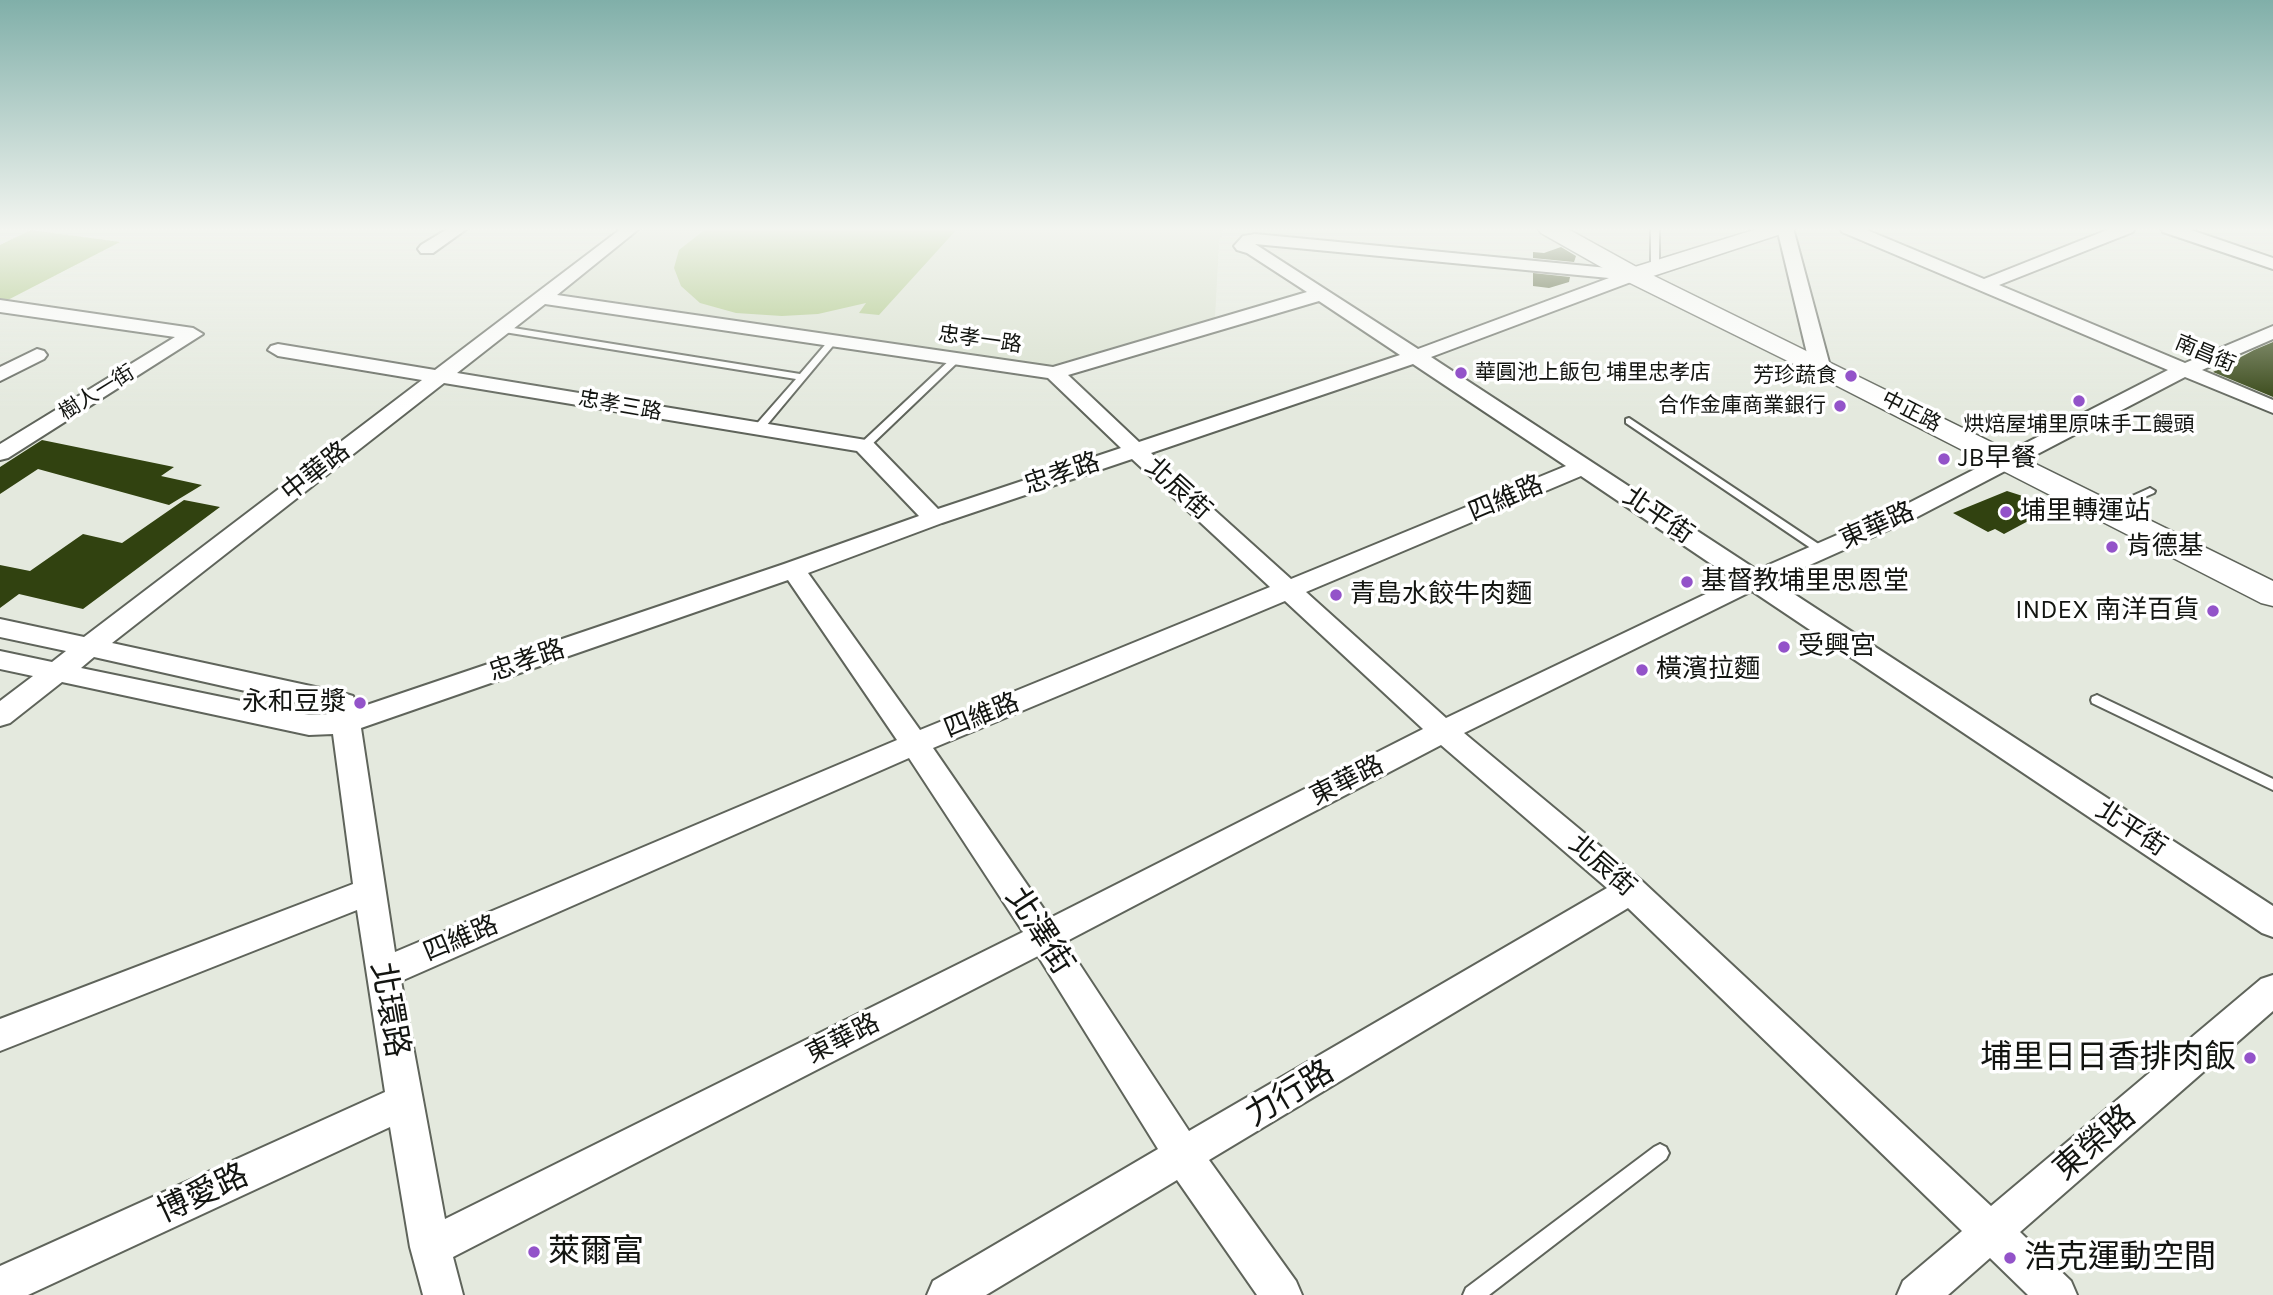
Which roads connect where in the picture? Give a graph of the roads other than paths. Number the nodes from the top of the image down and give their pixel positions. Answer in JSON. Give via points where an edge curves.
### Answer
{"nodes":[{"id":1,"x":554,"y":288,"type":"edge"},
{"id":2,"x":1313,"y":288,"type":"edge"},
{"id":3,"x":1600,"y":288,"type":"edge"},
{"id":4,"x":1675,"y":288,"type":"edge"},
{"id":5,"x":1799,"y":288,"type":"edge"},
{"id":6,"x":1992,"y":288,"type":"edge"},
{"id":7,"x":1321,"y":294,"type":"junction"},
{"id":8,"x":542,"y":298,"type":"junction"},
{"id":9,"x":0,"y":306,"type":"edge"},
{"id":10,"x":501,"y":329,"type":"junction"},
{"id":11,"x":2273,"y":332,"type":"edge"},
{"id":12,"x":833,"y":341,"type":"junction"},
{"id":13,"x":278,"y":350,"type":"dead end"},
{"id":14,"x":37,"y":355,"type":"dead end"},
{"id":15,"x":1414,"y":357,"type":"junction"},
{"id":16,"x":956,"y":359,"type":"junction"},
{"id":17,"x":1820,"y":366,"type":"junction"},
{"id":18,"x":2184,"y":370,"type":"junction"},
{"id":19,"x":1054,"y":373,"type":"junction"},
{"id":20,"x":0,"y":376,"type":"edge"},
{"id":21,"x":439,"y":376,"type":"junction"},
{"id":22,"x":802,"y":377,"type":"junction"},
{"id":23,"x":2273,"y":407,"type":"edge"},
{"id":24,"x":1629,"y":421,"type":"dead end"},
{"id":25,"x":757,"y":430,"type":"junction"},
{"id":26,"x":10,"y":439,"type":"edge"},
{"id":27,"x":864,"y":446,"type":"junction"},
{"id":28,"x":1134,"y":449,"type":"junction"},
{"id":29,"x":0,"y":453,"type":"edge"},
{"id":30,"x":2007,"y":461,"type":"junction"},
{"id":31,"x":1584,"y":467,"type":"junction"},
{"id":32,"x":2150,"y":491,"type":"dead end"},
{"id":33,"x":2106,"y":510,"type":"junction"},
{"id":34,"x":934,"y":518,"type":"junction"},
{"id":35,"x":1822,"y":551,"type":"junction"},
{"id":36,"x":793,"y":570,"type":"junction"},
{"id":37,"x":1755,"y":580,"type":"junction"},
{"id":38,"x":1288,"y":589,"type":"junction"},
{"id":39,"x":2273,"y":595,"type":"edge"},
{"id":40,"x":0,"y":628,"type":"edge"},
{"id":41,"x":92,"y":647,"type":"junction"},
{"id":42,"x":0,"y":660,"type":"edge"},
{"id":43,"x":59,"y":673,"type":"junction"},
{"id":44,"x":2097,"y":701,"type":"dead end"},
{"id":45,"x":0,"y":716,"type":"edge"},
{"id":46,"x":345,"y":723,"type":"junction"},
{"id":47,"x":1443,"y":731,"type":"junction"},
{"id":48,"x":915,"y":744,"type":"junction"},
{"id":49,"x":2273,"y":785,"type":"edge"},
{"id":50,"x":1631,"y":890,"type":"junction"},
{"id":51,"x":369,"y":891,"type":"junction"},
{"id":52,"x":2273,"y":923,"type":"edge"},
{"id":53,"x":1044,"y":937,"type":"junction"},
{"id":54,"x":383,"y":973,"type":"junction"},
{"id":55,"x":2273,"y":990,"type":"edge"},
{"id":56,"x":0,"y":1035,"type":"edge"},
{"id":57,"x":406,"y":1101,"type":"junction"},
{"id":58,"x":1660,"y":1153,"type":"dead end"},
{"id":59,"x":1184,"y":1157,"type":"junction"},
{"id":60,"x":1991,"y":1233,"type":"junction"},
{"id":61,"x":430,"y":1247,"type":"junction"},
{"id":62,"x":0,"y":1287,"type":"edge"},
{"id":63,"x":443,"y":1295,"type":"edge"},
{"id":64,"x":947,"y":1295,"type":"edge"},
{"id":65,"x":1282,"y":1295,"type":"edge"},
{"id":66,"x":1473,"y":1295,"type":"edge"},
{"id":67,"x":1917,"y":1295,"type":"edge"},
{"id":68,"x":2057,"y":1295,"type":"edge"}],
"edges":[{"from":1,"to":8,"type":"street","name":"中華路"},
{"from":2,"to":7,"type":"street","name":"北平街"},
{"from":3,"to":15,"type":"street","name":"忠孝路"},
{"from":4,"to":17,"type":"main road","name":"中正路"},
{"from":5,"to":17,"type":"street"},
{"from":6,"to":18,"type":"street","name":"南昌街"},
{"from":7,"to":15,"type":"street","name":"北平街"},
{"from":7,"to":19,"type":"street"},
{"from":8,"to":10,"type":"street","name":"中華路"},
{"from":8,"to":12,"type":"street","name":"忠孝一路"},
{"from":9,"to":26,"type":"street","name":"樹人一街","via":[[193,334]]},
{"from":10,"to":21,"type":"street","name":"中華路"},
{"from":10,"to":22,"type":"lane"},
{"from":11,"to":18,"type":"street","name":"東華路"},
{"from":12,"to":16,"type":"street","name":"忠孝一路"},
{"from":12,"to":22,"type":"lane"},
{"from":13,"to":21,"type":"street","name":"忠孝三路"},
{"from":14,"to":20,"type":"street"},
{"from":15,"to":28,"type":"street","name":"忠孝路"},
{"from":15,"to":31,"type":"street","name":"北平街"},
{"from":16,"to":19,"type":"street","name":"忠孝一路"},
{"from":16,"to":27,"type":"lane"},
{"from":17,"to":30,"type":"main road","name":"中正路"},
{"from":18,"to":23,"type":"street","name":"南昌街"},
{"from":18,"to":30,"type":"street","name":"東華路"},
{"from":19,"to":28,"type":"street","name":"忠孝一路"},
{"from":21,"to":25,"type":"street","name":"忠孝三路"},
{"from":21,"to":41,"type":"street","name":"中華路"},
{"from":22,"to":25,"type":"lane"},
{"from":24,"to":35,"type":"lane"},
{"from":25,"to":27,"type":"street","name":"忠孝三路"},
{"from":26,"to":29,"type":"street","name":"樹人一街"},
{"from":27,"to":34,"type":"street"},
{"from":28,"to":34,"type":"street","name":"忠孝路"},
{"from":28,"to":38,"type":"street","name":"北辰街"},
{"from":30,"to":33,"type":"main road","name":"中正路"},
{"from":30,"to":35,"type":"street","name":"東華路"},
{"from":31,"to":37,"type":"street","name":"北平街"},
{"from":31,"to":38,"type":"street","name":"四維路"},
{"from":32,"to":33,"type":"lane"},
{"from":33,"to":39,"type":"main road","name":"中正路"},
{"from":34,"to":36,"type":"street","name":"忠孝路"},
{"from":35,"to":37,"type":"street","name":"東華路"},
{"from":36,"to":46,"type":"street","name":"忠孝路"},
{"from":36,"to":48,"type":"street","name":"北澤街"},
{"from":37,"to":47,"type":"street","name":"東華路"},
{"from":37,"to":52,"type":"street","name":"北平街"},
{"from":38,"to":47,"type":"street","name":"北辰街"},
{"from":38,"to":48,"type":"street","name":"四維路"},
{"from":40,"to":41,"type":"street"},
{"from":41,"to":43,"type":"street","name":"中華路"},
{"from":41,"to":46,"type":"street","via":[[343,703]]},
{"from":42,"to":43,"type":"street","name":"忠孝路"},
{"from":43,"to":45,"type":"street","name":"中華路"},
{"from":43,"to":46,"type":"street","name":"忠孝路","via":[[309,726]]},
{"from":44,"to":49,"type":"lane"},
{"from":46,"to":51,"type":"street","name":"北環路"},
{"from":47,"to":50,"type":"street","name":"北辰街"},
{"from":47,"to":53,"type":"street","name":"東華路"},
{"from":48,"to":53,"type":"street","name":"北澤街"},
{"from":48,"to":54,"type":"street","name":"四維路"},
{"from":50,"to":59,"type":"street","name":"力行路"},
{"from":50,"to":60,"type":"street","name":"北辰街"},
{"from":51,"to":54,"type":"street","name":"北環路"},
{"from":51,"to":56,"type":"street"},
{"from":53,"to":59,"type":"street","name":"北澤街"},
{"from":53,"to":61,"type":"street","name":"東華路"},
{"from":54,"to":57,"type":"street","name":"北環路"},
{"from":55,"to":60,"type":"street","name":"東榮路"},
{"from":57,"to":61,"type":"street","name":"北環路"},
{"from":57,"to":62,"type":"street","name":"博愛路"},
{"from":58,"to":66,"type":"lane"},
{"from":59,"to":64,"type":"street","name":"力行路"},
{"from":59,"to":65,"type":"street","name":"北澤街"},
{"from":60,"to":67,"type":"street","name":"東榮路"},
{"from":60,"to":68,"type":"street","name":"北辰街"},
{"from":61,"to":63,"type":"street","name":"北環路"}]}
